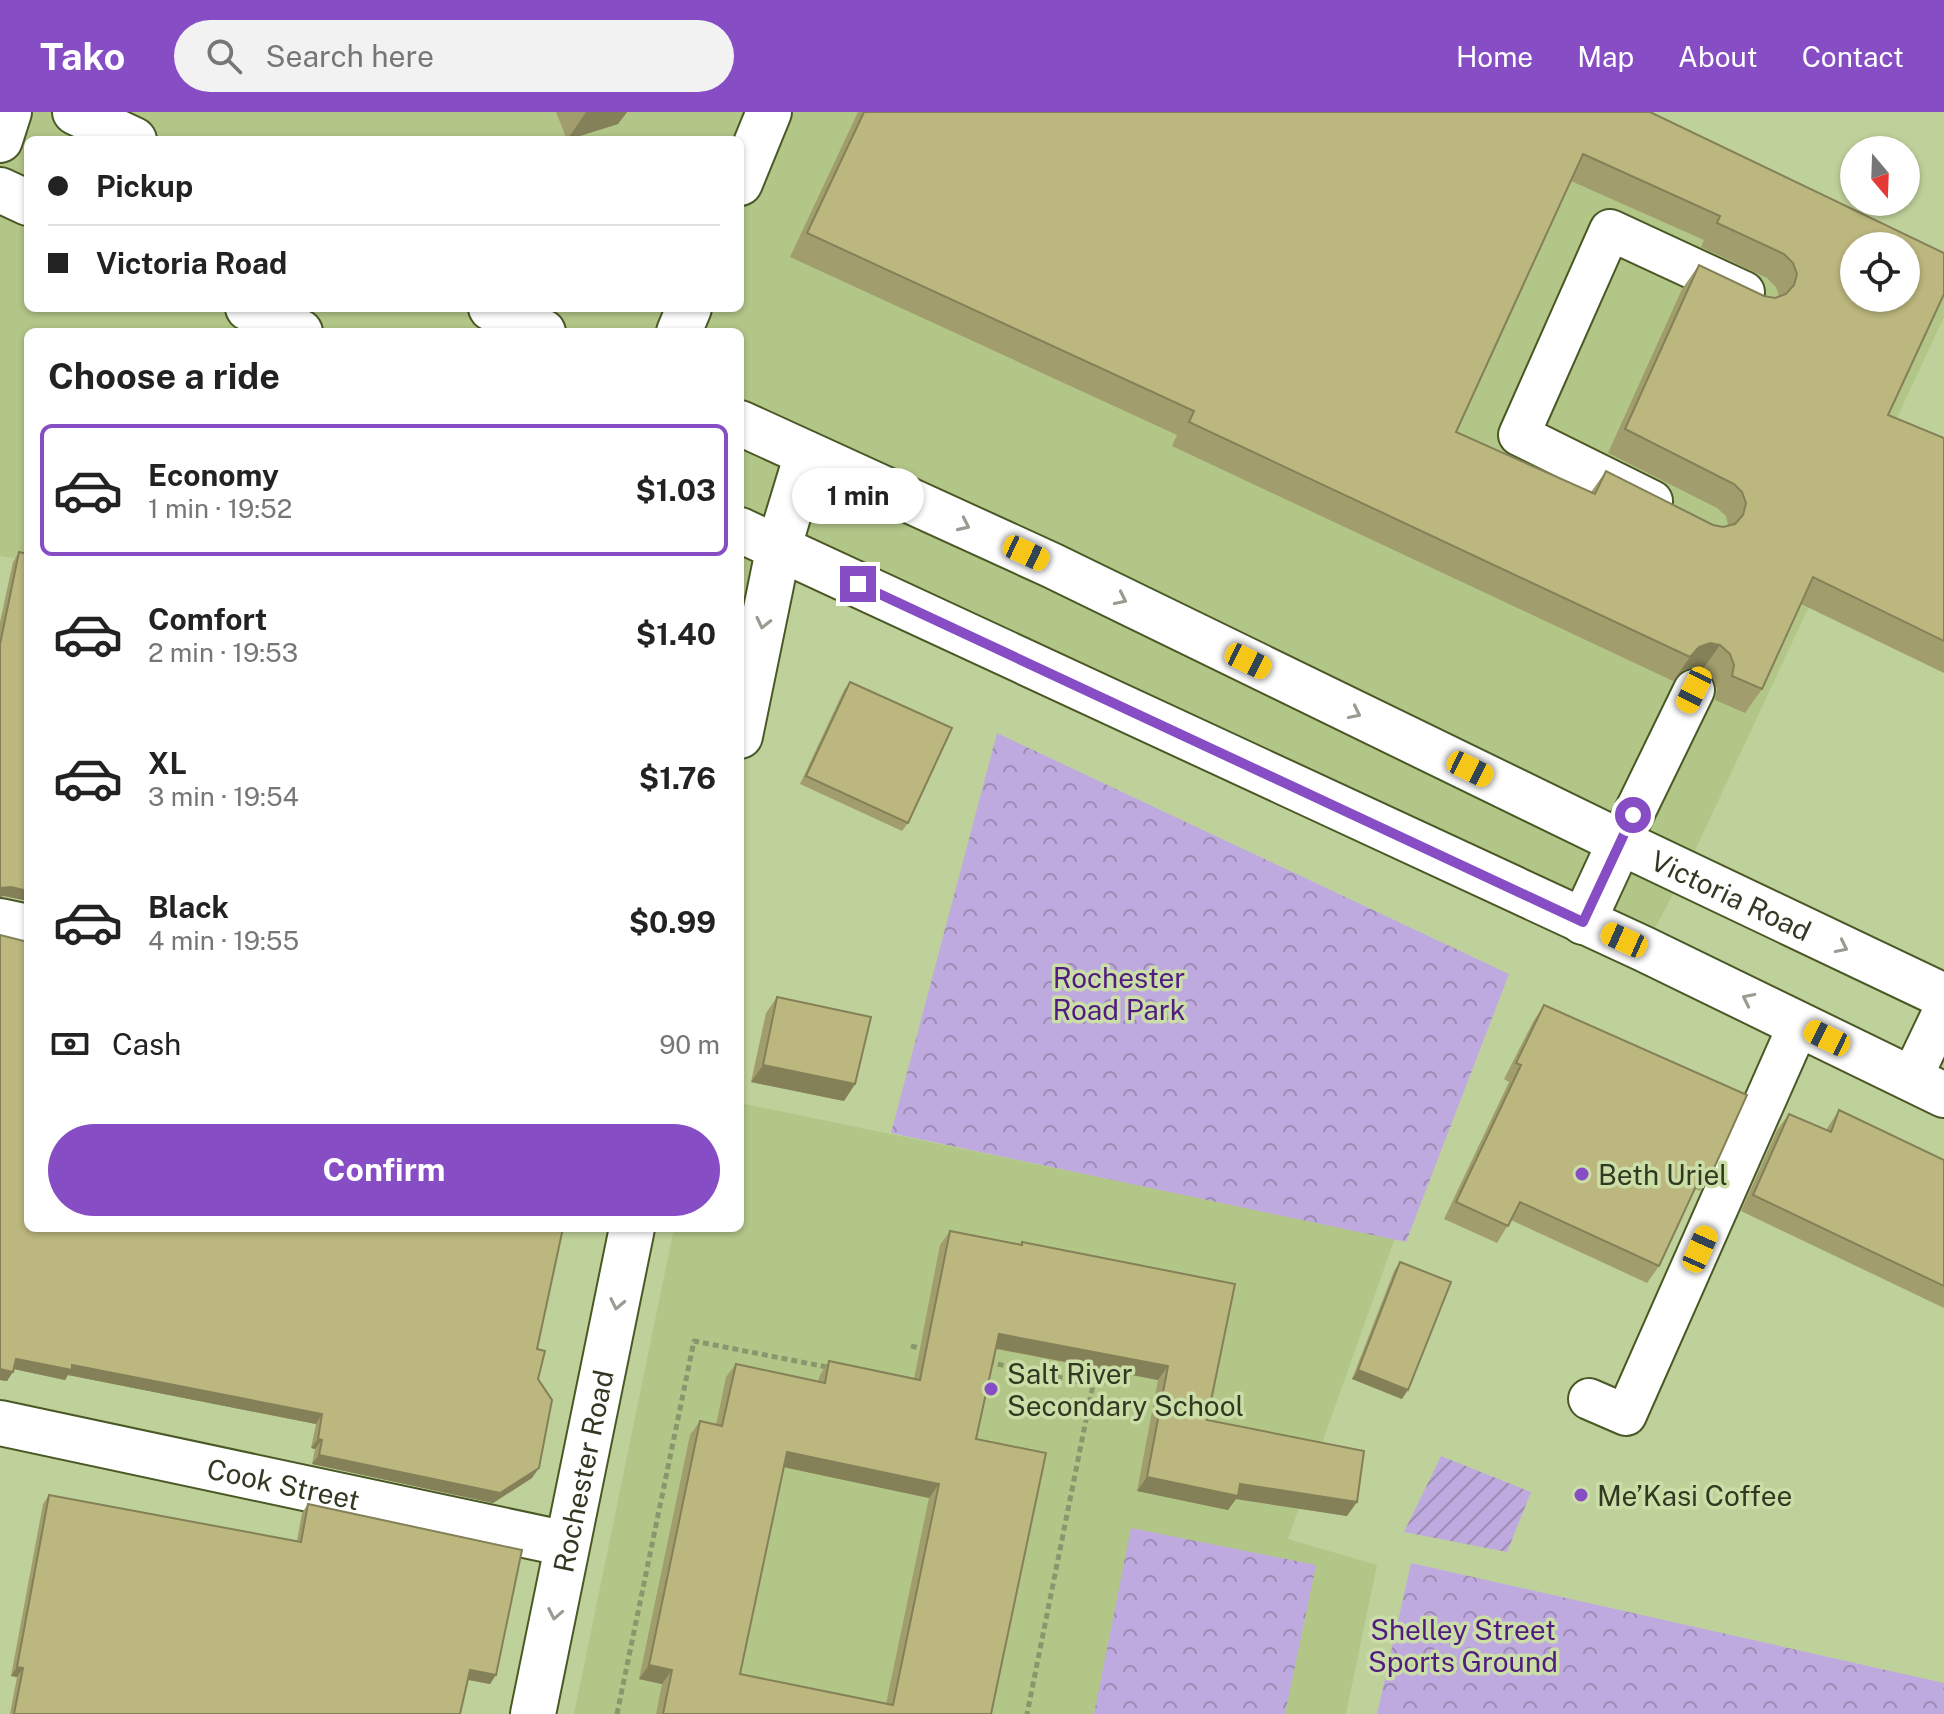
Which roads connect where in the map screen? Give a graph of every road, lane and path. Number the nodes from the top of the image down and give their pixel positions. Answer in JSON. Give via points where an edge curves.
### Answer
{"nodes":[{"id":1,"x":9,"y":112,"type":"edge"},
{"id":2,"x":75,"y":112,"type":"edge"},
{"id":3,"x":769,"y":112,"type":"edge"},
{"id":4,"x":126,"y":136,"type":"edge"},
{"id":5,"x":0,"y":140,"type":"edge"},
{"id":6,"x":744,"y":173,"type":"edge"},
{"id":7,"x":0,"y":190,"type":"edge"},
{"id":8,"x":24,"y":201,"type":"edge"},
{"id":9,"x":1757,"y":299,"type":"edge"},
{"id":10,"x":257,"y":312,"type":"edge"},
{"id":11,"x":500,"y":312,"type":"edge"},
{"id":12,"x":291,"y":328,"type":"edge"},
{"id":13,"x":534,"y":328,"type":"edge"},
{"id":14,"x":744,"y":425,"type":"edge"},
{"id":15,"x":807,"y":454,"type":"junction"},
{"id":16,"x":1680,"y":514,"type":"edge"},
{"id":17,"x":760,"y":538,"type":"edge"},
{"id":18,"x":1694,"y":690,"type":"edge"},
{"id":19,"x":744,"y":696,"type":"edge"},
{"id":20,"x":1620,"y":842,"type":"junction"},
{"id":21,"x":0,"y":921,"type":"edge"},
{"id":22,"x":1583,"y":922,"type":"junction"},
{"id":23,"x":24,"y":926,"type":"edge"},
{"id":24,"x":1944,"y":996,"type":"edge"},
{"id":25,"x":1944,"y":1010,"type":"edge"},
{"id":26,"x":1799,"y":1024,"type":"junction"},
{"id":27,"x":1928,"y":1087,"type":"edge"},
{"id":28,"x":631,"y":1232,"type":"edge"},
{"id":29,"x":911,"y":1346,"type":"dead end"},
{"id":30,"x":973,"y":1359,"type":"edge"},
{"id":31,"x":926,"y":1361,"type":"edge"},
{"id":32,"x":845,"y":1371,"type":"edge"},
{"id":33,"x":1589,"y":1399,"type":"dead end"},
{"id":34,"x":0,"y":1423,"type":"edge"},
{"id":35,"x":567,"y":1544,"type":"junction"},
{"id":36,"x":533,"y":1714,"type":"edge"},
{"id":37,"x":617,"y":1714,"type":"edge"},
{"id":38,"x":1027,"y":1714,"type":"edge"}],
"edges":[{"from":1,"to":5,"type":"main road"},
{"from":2,"to":4,"type":"main road"},
{"from":3,"to":6,"type":"main road"},
{"from":7,"to":8,"type":"main road"},
{"from":9,"to":16,"type":"lane","via":[[1610,230],[1519,435]]},
{"from":10,"to":12,"type":"main road"},
{"from":11,"to":13,"type":"main road"},
{"from":14,"to":15,"type":"main road","name":"Victoria Road"},
{"from":15,"to":17,"type":"main road"},
{"from":15,"to":20,"type":"main road","name":"Victoria Road","one_way":true,"via":[[1051,565]]},
{"from":17,"to":19,"type":"main road","one_way":true},
{"from":17,"to":22,"type":"main road"},
{"from":18,"to":20,"type":"lane"},
{"from":20,"to":22,"type":"main road"},
{"from":20,"to":24,"type":"main road","name":"Victoria Road","one_way":true},
{"from":21,"to":23,"type":"main road"},
{"from":26,"to":22,"type":"main road","one_way":true},
{"from":25,"to":27,"type":"lane"},
{"from":26,"to":27,"type":"main road"},
{"from":26,"to":33,"type":"lane","via":[[1626,1415]]},
{"from":28,"to":35,"type":"main road","name":"Rochester Road","one_way":true},
{"from":29,"to":31,"type":"path","via":[[928,1349]]},
{"from":30,"to":38,"type":"path","via":[[1093,1385]]},
{"from":32,"to":37,"type":"path","via":[[694,1341]]},
{"from":34,"to":35,"type":"main road","name":"Cook Street"},
{"from":35,"to":36,"type":"main road","name":"Rochester Road","one_way":true}]}
